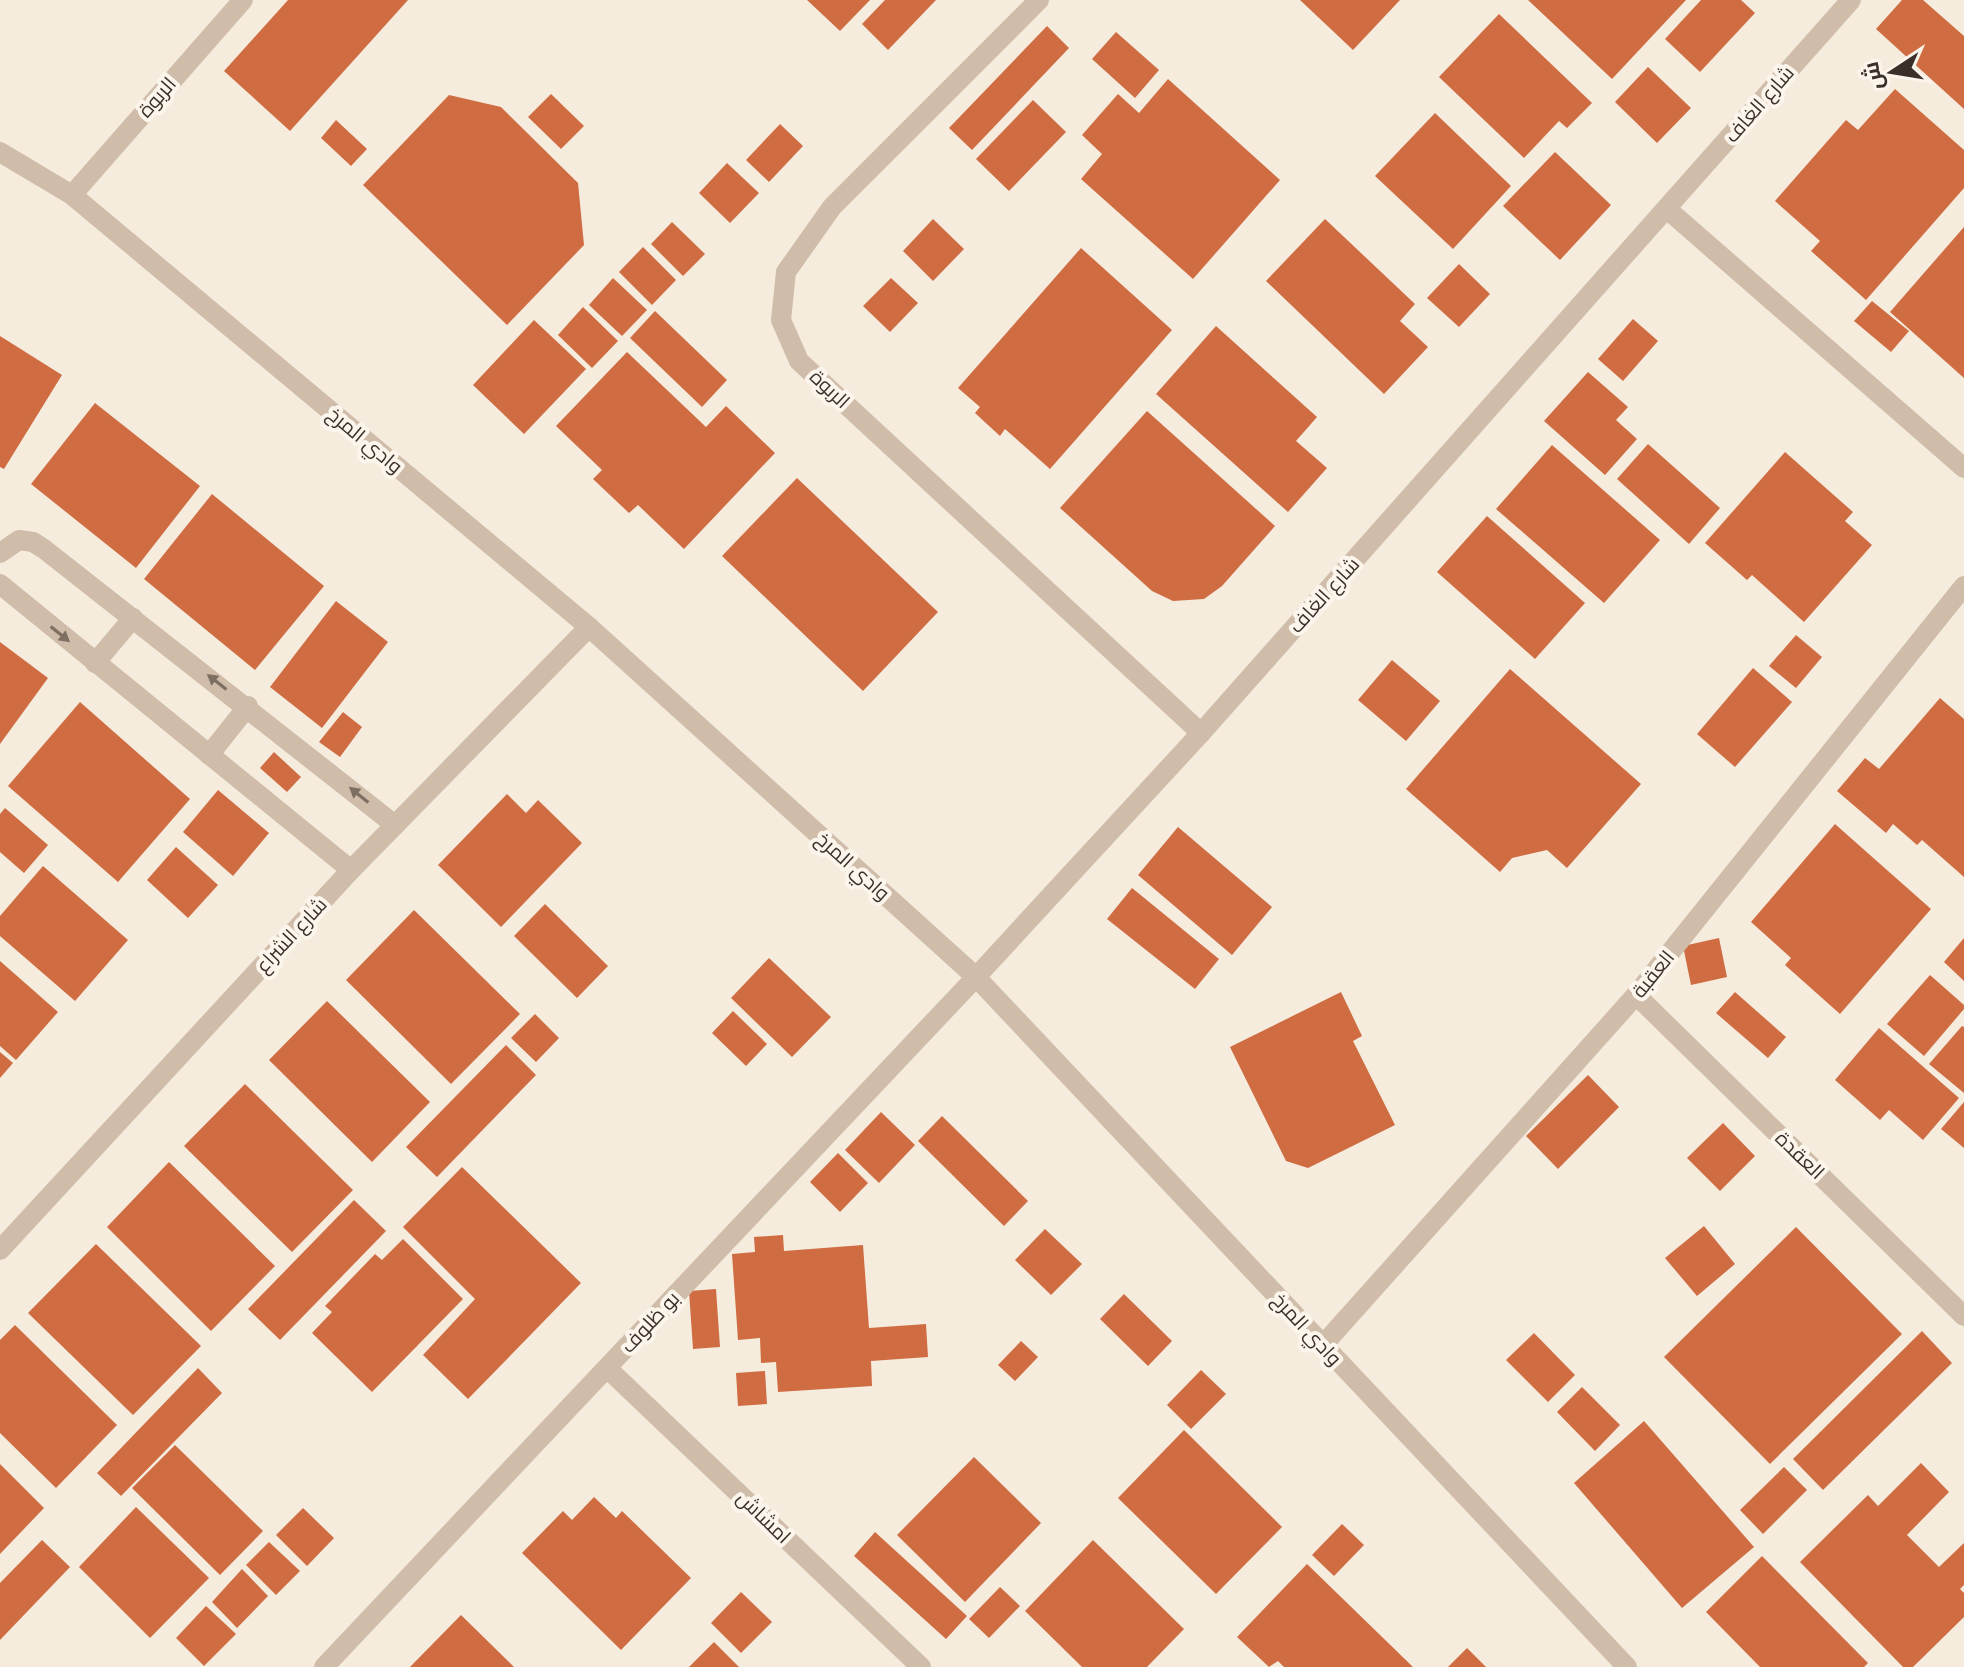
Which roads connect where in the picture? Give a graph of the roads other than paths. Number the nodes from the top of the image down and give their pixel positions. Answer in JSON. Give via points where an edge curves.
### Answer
{"nodes":[{"id":1,"x":243,"y":0,"type":"edge"},
{"id":2,"x":1039,"y":0,"type":"edge"},
{"id":3,"x":1851,"y":0,"type":"edge"},
{"id":4,"x":0,"y":152,"type":"edge"},
{"id":5,"x":72,"y":195,"type":"junction"},
{"id":6,"x":1667,"y":209,"type":"junction"},
{"id":7,"x":1964,"y":468,"type":"edge"},
{"id":8,"x":0,"y":553,"type":"edge"},
{"id":9,"x":0,"y":584,"type":"edge"},
{"id":10,"x":1964,"y":586,"type":"edge"},
{"id":11,"x":133,"y":618,"type":"junction"},
{"id":12,"x":589,"y":627,"type":"junction"},
{"id":13,"x":95,"y":663,"type":"junction"},
{"id":14,"x":248,"y":706,"type":"junction"},
{"id":15,"x":1201,"y":733,"type":"junction"},
{"id":16,"x":209,"y":755,"type":"junction"},
{"id":17,"x":395,"y":825,"type":"junction"},
{"id":18,"x":351,"y":870,"type":"junction"},
{"id":19,"x":976,"y":977,"type":"junction"},
{"id":20,"x":1636,"y":995,"type":"junction"},
{"id":21,"x":0,"y":1250,"type":"edge"},
{"id":22,"x":1962,"y":1311,"type":"edge"},
{"id":23,"x":1323,"y":1345,"type":"junction"},
{"id":24,"x":607,"y":1368,"type":"junction"},
{"id":25,"x":324,"y":1667,"type":"edge"},
{"id":26,"x":921,"y":1667,"type":"edge"},
{"id":27,"x":1627,"y":1667,"type":"edge"}],
"edges":[{"from":1,"to":5,"type":"street","name":"الربوة"},
{"from":2,"to":15,"type":"street","name":"الربوة","via":[[832,207],[786,272],[781,320],[799,361]]},
{"from":3,"to":6,"type":"street","name":"شارع الغاف"},
{"from":4,"to":5,"type":"street","name":"وادي المرخ"},
{"from":5,"to":12,"type":"street","name":"وادي المرخ"},
{"from":6,"to":7,"type":"street"},
{"from":6,"to":15,"type":"street","name":"شارع الغاف"},
{"from":8,"to":11,"type":"street","via":[[19,540],[33,542]]},
{"from":9,"to":13,"type":"street","one_way":true},
{"from":10,"to":20,"type":"street","name":"العقبة"},
{"from":11,"to":13,"type":"street"},
{"from":14,"to":11,"type":"street","one_way":true},
{"from":12,"to":17,"type":"street","name":"شارع الشراع"},
{"from":12,"to":19,"type":"street","name":"وادي المرخ"},
{"from":13,"to":16,"type":"street"},
{"from":14,"to":16,"type":"street"},
{"from":17,"to":14,"type":"street","one_way":true},
{"from":15,"to":19,"type":"street","name":"شارع الغاف"},
{"from":16,"to":18,"type":"street"},
{"from":17,"to":18,"type":"street","name":"شارع الشراع"},
{"from":18,"to":21,"type":"street","name":"شارع الشراع"},
{"from":19,"to":23,"type":"street","name":"وادي المرخ"},
{"from":19,"to":24,"type":"street","name":"بو ظلوف"},
{"from":20,"to":22,"type":"street","name":"العقدة"},
{"from":20,"to":23,"type":"street","name":"العقبة"},
{"from":23,"to":27,"type":"street","name":"وادي المرخ"},
{"from":24,"to":25,"type":"street","name":"بو ظلوف"},
{"from":24,"to":26,"type":"street","name":"امشاش"}]}
